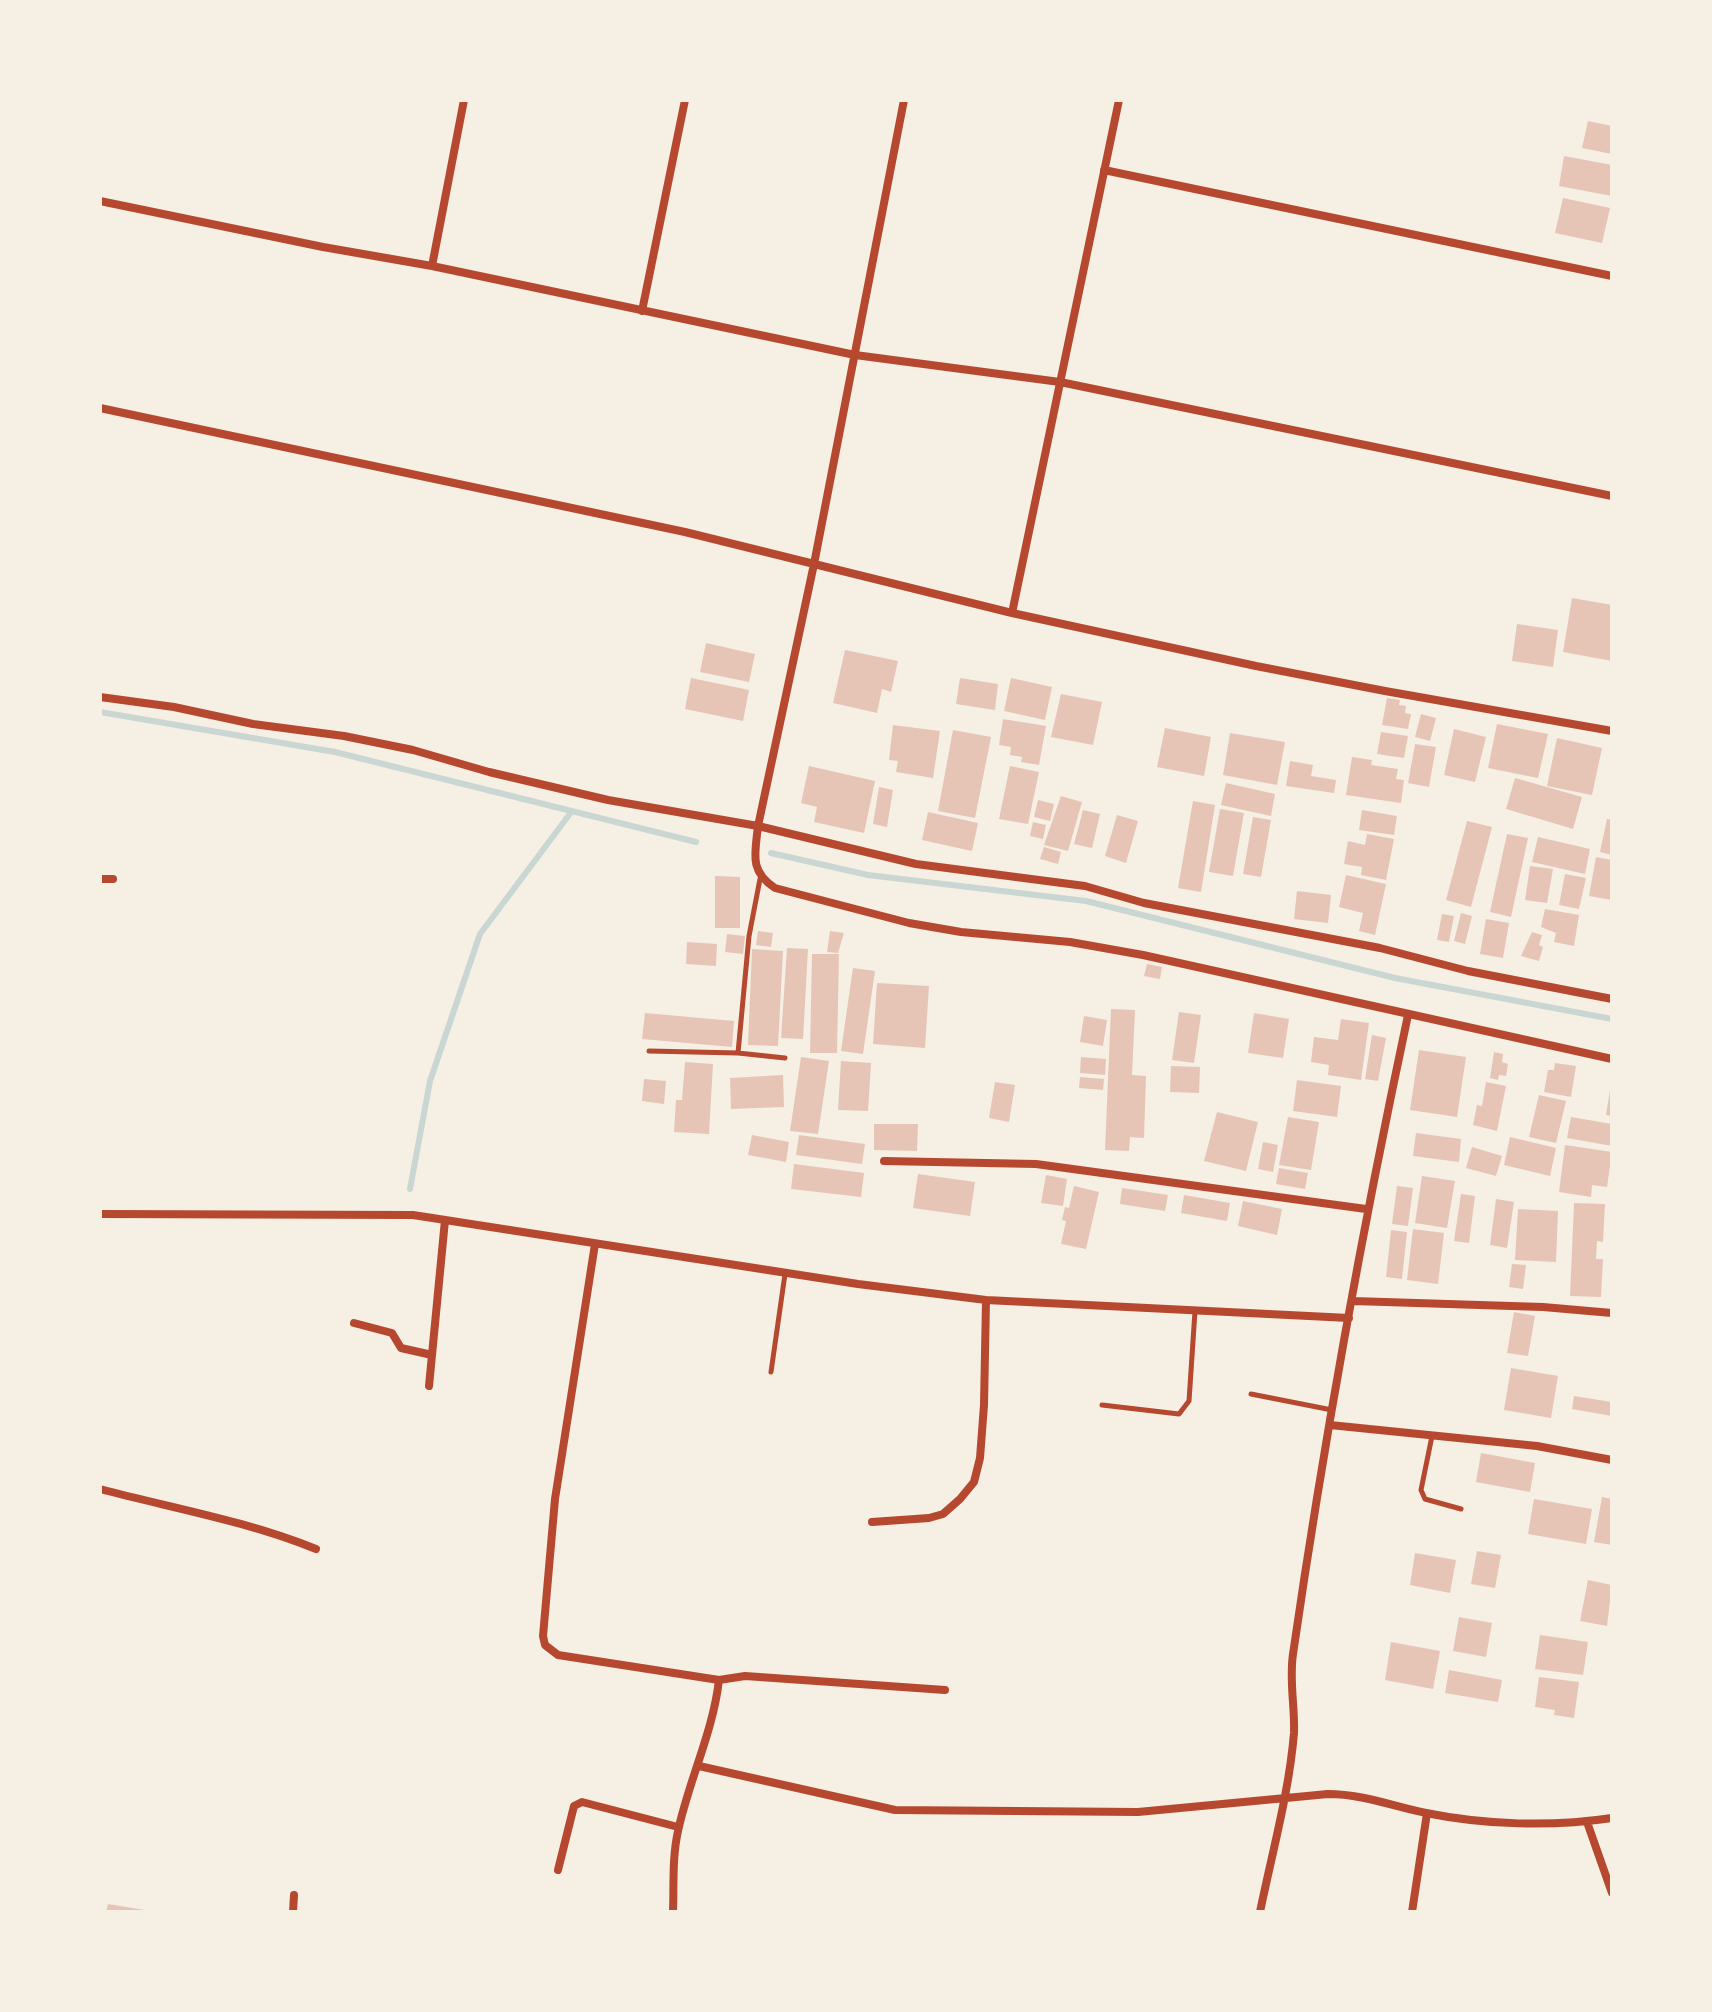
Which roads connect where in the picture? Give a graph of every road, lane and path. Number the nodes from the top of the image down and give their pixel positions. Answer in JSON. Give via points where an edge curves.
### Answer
{"nodes":[{"id":1,"x":464,"y":100,"type":"edge"},
{"id":2,"x":685,"y":100,"type":"edge"},
{"id":3,"x":904,"y":100,"type":"edge"},
{"id":4,"x":1119,"y":100,"type":"edge"},
{"id":5,"x":1104,"y":170,"type":"junction"},
{"id":6,"x":100,"y":201,"type":"edge"},
{"id":7,"x":432,"y":266,"type":"junction"},
{"id":8,"x":1612,"y":276,"type":"edge"},
{"id":9,"x":642,"y":311,"type":"junction"},
{"id":10,"x":855,"y":355,"type":"junction"},
{"id":11,"x":1060,"y":382,"type":"junction"},
{"id":12,"x":100,"y":408,"type":"edge"},
{"id":13,"x":1612,"y":496,"type":"edge"},
{"id":14,"x":814,"y":564,"type":"junction"},
{"id":15,"x":1012,"y":613,"type":"junction"},
{"id":16,"x":100,"y":697,"type":"edge"},
{"id":17,"x":1612,"y":731,"type":"edge"},
{"id":18,"x":758,"y":826,"type":"junction"},
{"id":19,"x":100,"y":879,"type":"edge"},
{"id":20,"x":113,"y":879,"type":"dead end"},
{"id":21,"x":760,"y":879,"type":"junction"},
{"id":22,"x":1612,"y":999,"type":"edge"},
{"id":23,"x":1408,"y":1015,"type":"junction"},
{"id":24,"x":649,"y":1051,"type":"dead end"},
{"id":25,"x":738,"y":1053,"type":"junction"},
{"id":26,"x":785,"y":1058,"type":"dead end"},
{"id":27,"x":1612,"y":1059,"type":"edge"},
{"id":28,"x":884,"y":1161,"type":"dead end"},
{"id":29,"x":1366,"y":1209,"type":"junction"},
{"id":30,"x":100,"y":1214,"type":"edge"},
{"id":31,"x":445,"y":1220,"type":"junction"},
{"id":32,"x":595,"y":1244,"type":"junction"},
{"id":33,"x":785,"y":1273,"type":"junction"},
{"id":34,"x":986,"y":1300,"type":"junction"},
{"id":35,"x":1353,"y":1301,"type":"junction"},
{"id":36,"x":1195,"y":1310,"type":"junction"},
{"id":37,"x":1612,"y":1313,"type":"edge"},
{"id":38,"x":1349,"y":1318,"type":"junction"},
{"id":39,"x":354,"y":1323,"type":"dead end"},
{"id":40,"x":432,"y":1355,"type":"junction"},
{"id":41,"x":771,"y":1372,"type":"dead end"},
{"id":42,"x":429,"y":1386,"type":"dead end"},
{"id":43,"x":1251,"y":1394,"type":"dead end"},
{"id":44,"x":1102,"y":1405,"type":"dead end"},
{"id":45,"x":1333,"y":1410,"type":"junction"},
{"id":46,"x":1330,"y":1425,"type":"junction"},
{"id":47,"x":1432,"y":1435,"type":"junction"},
{"id":48,"x":1612,"y":1460,"type":"edge"},
{"id":49,"x":100,"y":1489,"type":"edge"},
{"id":50,"x":1461,"y":1509,"type":"dead end"},
{"id":51,"x":872,"y":1522,"type":"dead end"},
{"id":52,"x":316,"y":1549,"type":"dead end"},
{"id":53,"x":719,"y":1680,"type":"junction"},
{"id":54,"x":945,"y":1690,"type":"dead end"},
{"id":55,"x":699,"y":1766,"type":"junction"},
{"id":56,"x":1283,"y":1800,"type":"junction"},
{"id":57,"x":1427,"y":1813,"type":"junction"},
{"id":58,"x":1612,"y":1818,"type":"edge"},
{"id":59,"x":1587,"y":1822,"type":"junction"},
{"id":60,"x":678,"y":1827,"type":"junction"},
{"id":61,"x":558,"y":1870,"type":"dead end"},
{"id":62,"x":1612,"y":1893,"type":"edge"},
{"id":63,"x":294,"y":1895,"type":"dead end"},
{"id":64,"x":293,"y":1912,"type":"edge"},
{"id":65,"x":673,"y":1912,"type":"edge"},
{"id":66,"x":1260,"y":1912,"type":"edge"},
{"id":67,"x":1412,"y":1912,"type":"edge"}],
"edges":[{"from":1,"to":7,"type":"street"},
{"from":2,"to":9,"type":"street"},
{"from":3,"to":10,"type":"street"},
{"from":4,"to":5,"type":"street"},
{"from":5,"to":8,"type":"street"},
{"from":5,"to":11,"type":"street"},
{"from":6,"to":7,"type":"street"},
{"from":7,"to":9,"type":"street"},
{"from":9,"to":10,"type":"street"},
{"from":10,"to":11,"type":"street"},
{"from":10,"to":14,"type":"street"},
{"from":11,"to":13,"type":"street"},
{"from":11,"to":15,"type":"street"},
{"from":12,"to":14,"type":"street"},
{"from":14,"to":15,"type":"street"},
{"from":14,"to":18,"type":"street"},
{"from":15,"to":17,"type":"street","via":[[1370,689]]},
{"from":16,"to":18,"type":"street","via":[[399,747],[608,800]]},
{"from":18,"to":21,"type":"street","via":[[755,853]]},
{"from":18,"to":22,"type":"street","via":[[916,864],[1085,886],[1144,903]]},
{"from":19,"to":20,"type":"street"},
{"from":21,"to":23,"type":"street","via":[[775,888],[909,923],[1143,955]]},
{"from":21,"to":25,"type":"lane"},
{"from":23,"to":27,"type":"street"},
{"from":23,"to":29,"type":"street"},
{"from":24,"to":25,"type":"lane"},
{"from":25,"to":26,"type":"lane"},
{"from":28,"to":29,"type":"street","via":[[1036,1164]]},
{"from":29,"to":35,"type":"street"},
{"from":30,"to":31,"type":"street","via":[[392,1214]]},
{"from":31,"to":32,"type":"street"},
{"from":31,"to":40,"type":"street"},
{"from":32,"to":33,"type":"street"},
{"from":32,"to":53,"type":"street","via":[[555,1499],[545,1645],[558,1655]]},
{"from":33,"to":34,"type":"street"},
{"from":33,"to":41,"type":"lane"},
{"from":34,"to":36,"type":"street"},
{"from":34,"to":51,"type":"street","via":[[984,1405],[974,1482],[943,1514]]},
{"from":35,"to":37,"type":"street"},
{"from":35,"to":38,"type":"street"},
{"from":36,"to":38,"type":"street"},
{"from":36,"to":44,"type":"lane","via":[[1185,1410],[1179,1414]]},
{"from":38,"to":45,"type":"street"},
{"from":39,"to":40,"type":"street","via":[[392,1333],[401,1348]]},
{"from":40,"to":42,"type":"street"},
{"from":43,"to":45,"type":"lane"},
{"from":45,"to":46,"type":"street"},
{"from":46,"to":47,"type":"street"},
{"from":46,"to":56,"type":"street","via":[[1292,1659],[1293,1735]]},
{"from":47,"to":48,"type":"street"},
{"from":47,"to":50,"type":"lane","via":[[1421,1490],[1425,1499]]},
{"from":49,"to":52,"type":"street"},
{"from":53,"to":54,"type":"street","via":[[745,1676]]},
{"from":53,"to":55,"type":"street"},
{"from":55,"to":56,"type":"street","via":[[895,1810],[1138,1812]]},
{"from":55,"to":60,"type":"street"},
{"from":56,"to":57,"type":"street","via":[[1349,1794]]},
{"from":56,"to":66,"type":"street"},
{"from":57,"to":59,"type":"street"},
{"from":57,"to":67,"type":"street"},
{"from":58,"to":59,"type":"street"},
{"from":59,"to":62,"type":"street"},
{"from":60,"to":61,"type":"street","via":[[582,1802],[574,1806]]},
{"from":60,"to":65,"type":"street"},
{"from":63,"to":64,"type":"street"}]}
